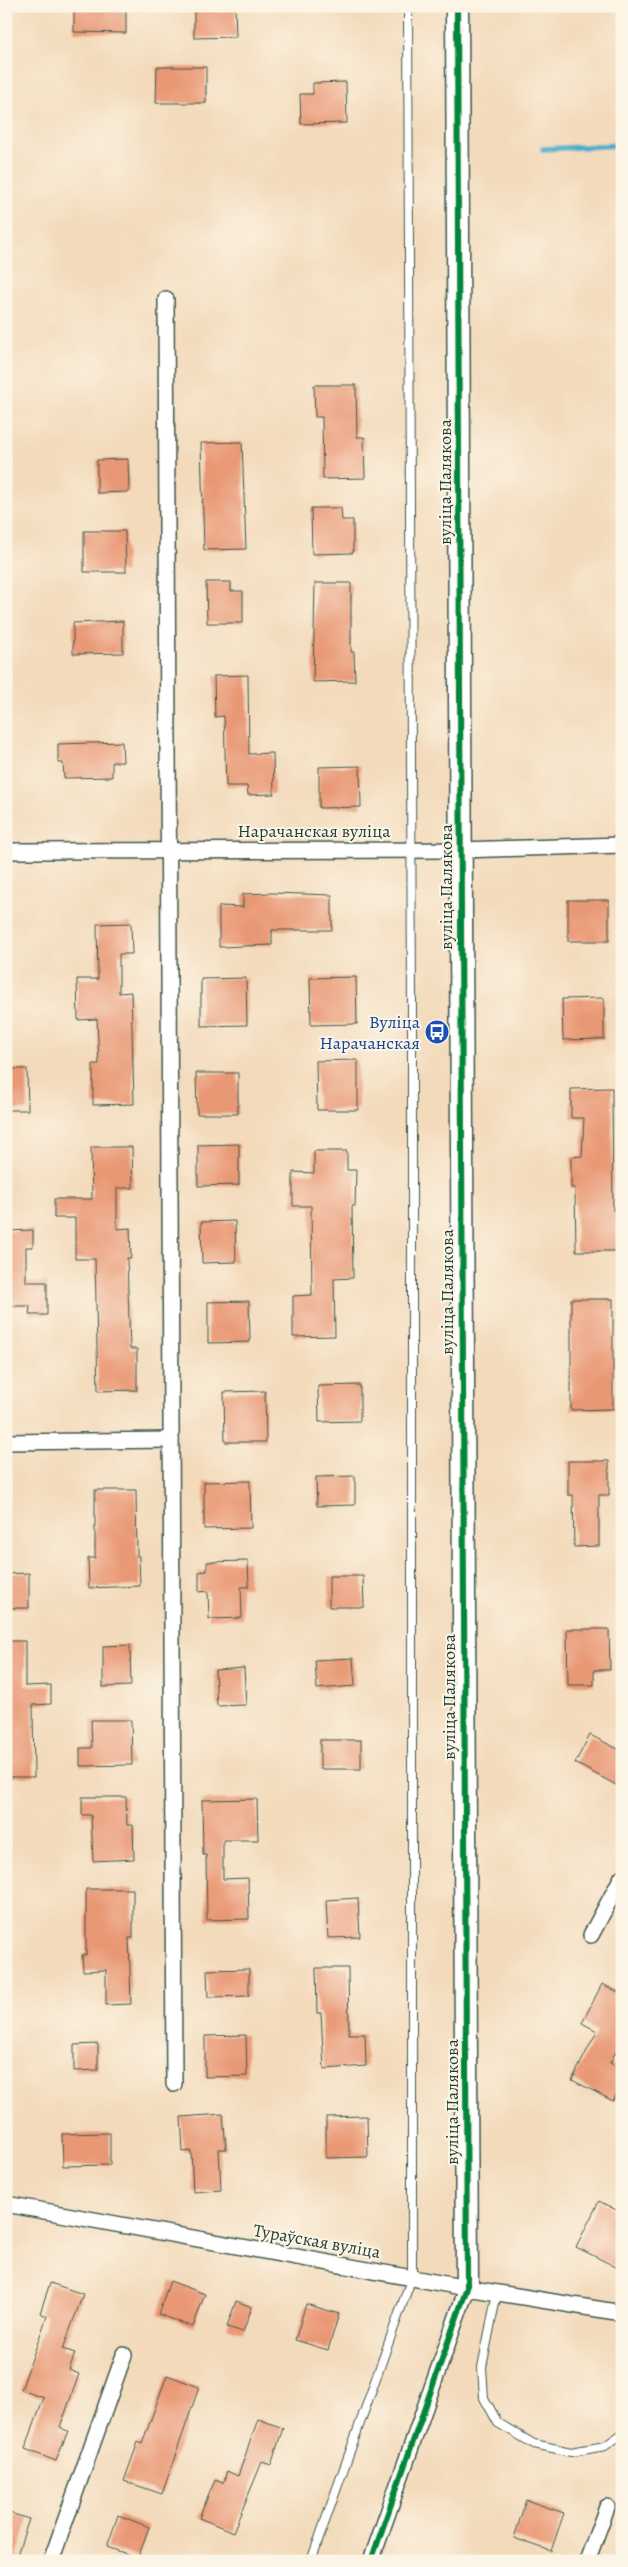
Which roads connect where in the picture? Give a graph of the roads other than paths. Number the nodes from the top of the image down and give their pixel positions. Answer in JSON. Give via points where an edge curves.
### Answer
{"nodes":[{"id":1,"x":408,"y":6,"type":"edge"},
{"id":2,"x":457,"y":6,"type":"edge"},
{"id":3,"x":166,"y":299,"type":"dead end"},
{"id":4,"x":622,"y":845,"type":"edge"},
{"id":5,"x":168,"y":850,"type":"junction"},
{"id":6,"x":411,"y":850,"type":"junction"},
{"id":7,"x":461,"y":850,"type":"junction"},
{"id":8,"x":6,"y":851,"type":"edge"},
{"id":9,"x":171,"y":1440,"type":"junction"},
{"id":10,"x":6,"y":1442,"type":"edge"},
{"id":11,"x":622,"y":1877,"type":"edge"},
{"id":12,"x":591,"y":1935,"type":"dead end"},
{"id":13,"x":174,"y":2084,"type":"dead end"},
{"id":14,"x":6,"y":2204,"type":"edge"},
{"id":15,"x":412,"y":2277,"type":"junction"},
{"id":16,"x":467,"y":2288,"type":"junction"},
{"id":17,"x":497,"y":2292,"type":"junction"},
{"id":18,"x":622,"y":2313,"type":"edge"},
{"id":19,"x":124,"y":2355,"type":"dead end"},
{"id":20,"x":622,"y":2434,"type":"edge"},
{"id":21,"x":607,"y":2507,"type":"dead end"},
{"id":22,"x":51,"y":2561,"type":"edge"},
{"id":23,"x":311,"y":2561,"type":"edge"},
{"id":24,"x":371,"y":2561,"type":"edge"},
{"id":25,"x":587,"y":2561,"type":"edge"}],
"edges":[{"from":1,"to":6,"type":"lane"},
{"from":2,"to":7,"type":"street","name":"вуліца Палякова"},
{"from":3,"to":5,"type":"street"},
{"from":4,"to":7,"type":"street","name":"Нарачанская вуліца"},
{"from":5,"to":6,"type":"street","name":"Нарачанская вуліца"},
{"from":5,"to":8,"type":"street","name":"Нарачанская вуліца"},
{"from":5,"to":9,"type":"street"},
{"from":6,"to":7,"type":"street","name":"Нарачанская вуліца"},
{"from":6,"to":15,"type":"lane"},
{"from":7,"to":16,"type":"street","name":"вуліца Палякова"},
{"from":9,"to":10,"type":"street"},
{"from":9,"to":13,"type":"street"},
{"from":11,"to":12,"type":"street"},
{"from":14,"to":15,"type":"street","name":"Тураўская вуліца"},
{"from":15,"to":16,"type":"street","name":"Тураўская вуліца"},
{"from":15,"to":23,"type":"lane"},
{"from":16,"to":17,"type":"street","name":"Тураўская вуліца"},
{"from":16,"to":24,"type":"street","name":"вуліца Палякова"},
{"from":17,"to":18,"type":"street","name":"Тураўская вуліца"},
{"from":17,"to":20,"type":"lane","via":[[482,2367],[484,2398],[498,2423],[534,2444],[571,2452],[605,2446]]},
{"from":19,"to":22,"type":"street"},
{"from":21,"to":25,"type":"street"}]}
